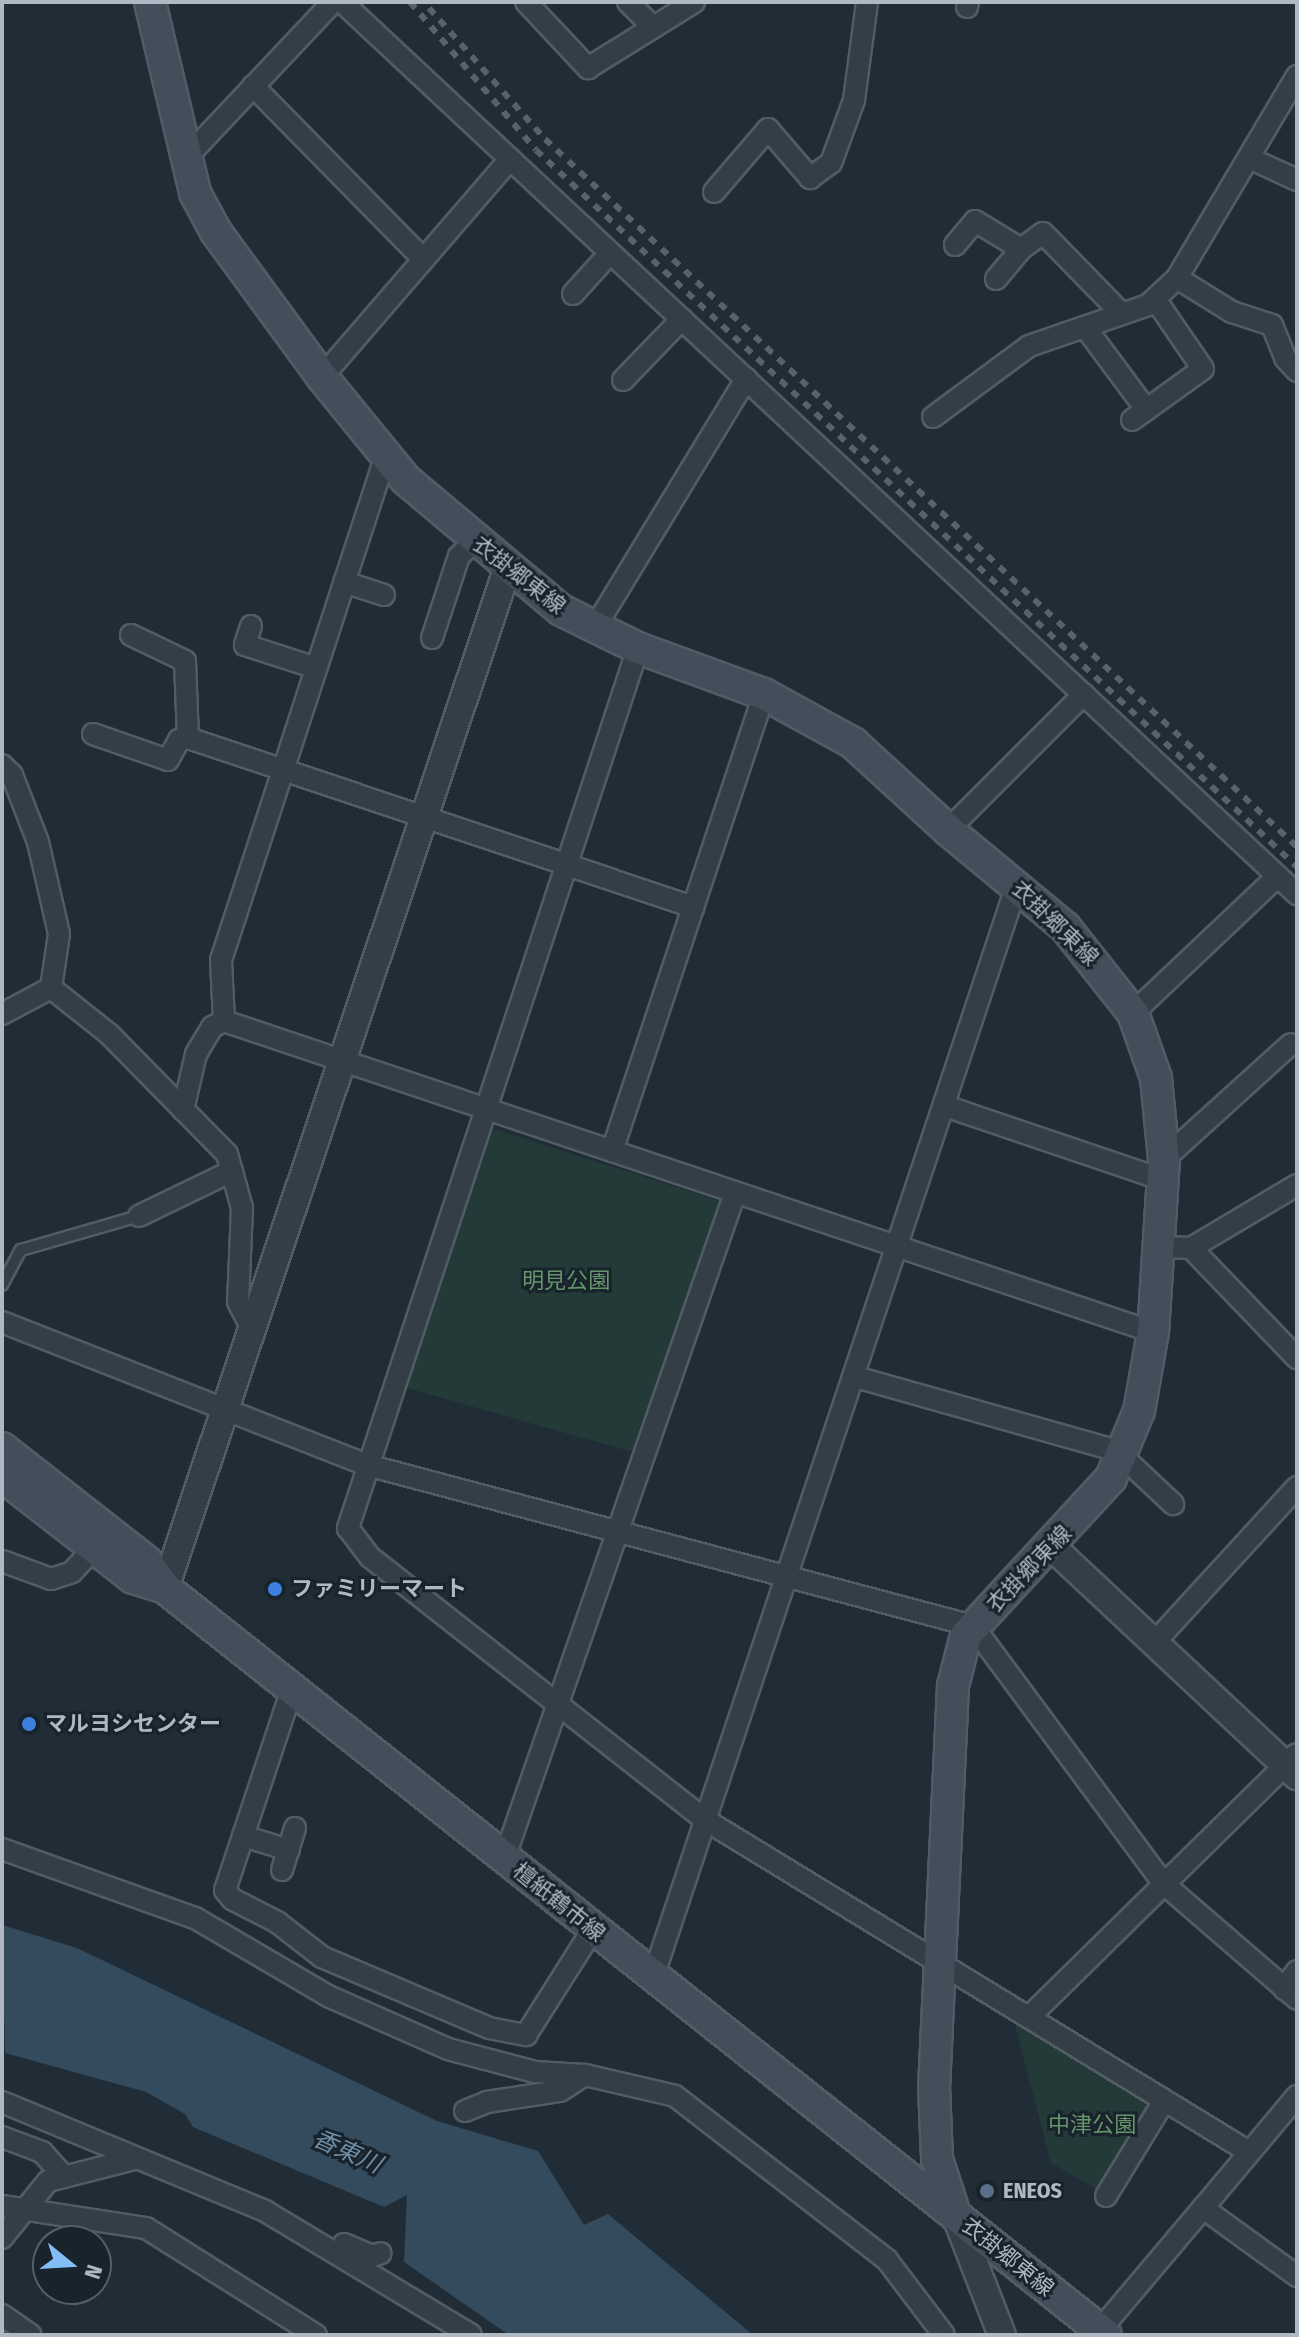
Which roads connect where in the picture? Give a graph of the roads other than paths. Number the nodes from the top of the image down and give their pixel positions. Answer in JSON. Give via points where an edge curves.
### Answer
{"nodes":[{"id":1,"x":150,"y":2,"type":"edge"},
{"id":2,"x":333,"y":2,"type":"edge"},
{"id":3,"x":342,"y":2,"type":"edge"},
{"id":4,"x":526,"y":2,"type":"edge"},
{"id":5,"x":628,"y":2,"type":"edge"},
{"id":6,"x":694,"y":2,"type":"edge"},
{"id":7,"x":867,"y":2,"type":"edge"},
{"id":8,"x":653,"y":27,"type":"junction"},
{"id":9,"x":1297,"y":76,"type":"edge"},
{"id":10,"x":253,"y":86,"type":"junction"},
{"id":11,"x":186,"y":158,"type":"junction"},
{"id":12,"x":1249,"y":158,"type":"junction"},
{"id":13,"x":510,"y":159,"type":"junction"},
{"id":14,"x":1297,"y":180,"type":"edge"},
{"id":15,"x":714,"y":192,"type":"dead end"},
{"id":16,"x":955,"y":245,"type":"dead end"},
{"id":17,"x":1021,"y":249,"type":"junction"},
{"id":18,"x":610,"y":253,"type":"junction"},
{"id":19,"x":423,"y":259,"type":"junction"},
{"id":20,"x":1177,"y":278,"type":"junction"},
{"id":21,"x":996,"y":279,"type":"dead end"},
{"id":22,"x":573,"y":294,"type":"dead end"},
{"id":23,"x":1155,"y":299,"type":"junction"},
{"id":24,"x":1122,"y":314,"type":"junction"},
{"id":25,"x":682,"y":319,"type":"junction"},
{"id":26,"x":1085,"y":327,"type":"junction"},
{"id":27,"x":1297,"y":371,"type":"edge"},
{"id":28,"x":322,"y":377,"type":"junction"},
{"id":29,"x":746,"y":379,"type":"junction"},
{"id":30,"x":623,"y":380,"type":"dead end"},
{"id":31,"x":933,"y":417,"type":"dead end"},
{"id":32,"x":385,"y":458,"type":"junction"},
{"id":33,"x":474,"y":542,"type":"junction"},
{"id":34,"x":507,"y":570,"type":"junction"},
{"id":35,"x":344,"y":582,"type":"junction"},
{"id":36,"x":384,"y":595,"type":"dead end"},
{"id":37,"x":251,"y":626,"type":"dead end"},
{"id":38,"x":594,"y":629,"type":"junction"},
{"id":39,"x":131,"y":635,"type":"dead end"},
{"id":40,"x":432,"y":638,"type":"dead end"},
{"id":41,"x":638,"y":648,"type":"junction"},
{"id":42,"x":316,"y":668,"type":"junction"},
{"id":43,"x":764,"y":694,"type":"junction"},
{"id":44,"x":1084,"y":694,"type":"junction"},
{"id":45,"x":93,"y":734,"type":"dead end"},
{"id":46,"x":188,"y":738,"type":"junction"},
{"id":47,"x":2,"y":765,"type":"edge"},
{"id":48,"x":283,"y":770,"type":"junction"},
{"id":49,"x":422,"y":817,"type":"junction"},
{"id":50,"x":948,"y":830,"type":"junction"},
{"id":51,"x":565,"y":866,"type":"junction"},
{"id":52,"x":1278,"y":876,"type":"junction"},
{"id":53,"x":1017,"y":885,"type":"junction"},
{"id":54,"x":1297,"y":894,"type":"edge"},
{"id":55,"x":693,"y":907,"type":"junction"},
{"id":56,"x":51,"y":988,"type":"junction"},
{"id":57,"x":1133,"y":1013,"type":"junction"},
{"id":58,"x":2,"y":1014,"type":"edge"},
{"id":59,"x":224,"y":1021,"type":"junction"},
{"id":60,"x":1291,"y":1044,"type":"dead end"},
{"id":61,"x":340,"y":1060,"type":"junction"},
{"id":62,"x":945,"y":1106,"type":"junction"},
{"id":63,"x":483,"y":1108,"type":"junction"},
{"id":64,"x":183,"y":1110,"type":"junction"},
{"id":65,"x":612,"y":1151,"type":"junction"},
{"id":66,"x":1164,"y":1170,"type":"junction"},
{"id":67,"x":232,"y":1171,"type":"junction"},
{"id":68,"x":1297,"y":1185,"type":"edge"},
{"id":69,"x":735,"y":1193,"type":"junction"},
{"id":70,"x":139,"y":1216,"type":"joint"},
{"id":71,"x":899,"y":1247,"type":"junction"},
{"id":72,"x":1176,"y":1248,"type":"junction"},
{"id":73,"x":2,"y":1285,"type":"edge"},
{"id":74,"x":2,"y":1322,"type":"edge"},
{"id":75,"x":252,"y":1328,"type":"junction"},
{"id":76,"x":1153,"y":1332,"type":"junction"},
{"id":77,"x":1297,"y":1358,"type":"edge"},
{"id":78,"x":856,"y":1377,"type":"junction"},
{"id":79,"x":225,"y":1412,"type":"junction"},
{"id":80,"x":2,"y":1448,"type":"edge"},
{"id":81,"x":1124,"y":1455,"type":"junction"},
{"id":82,"x":367,"y":1465,"type":"junction"},
{"id":83,"x":2,"y":1476,"type":"edge"},
{"id":84,"x":1297,"y":1487,"type":"edge"},
{"id":85,"x":1173,"y":1504,"type":"dead end"},
{"id":86,"x":617,"y":1531,"type":"junction"},
{"id":87,"x":1051,"y":1546,"type":"junction"},
{"id":88,"x":94,"y":1548,"type":"junction"},
{"id":89,"x":2,"y":1561,"type":"edge"},
{"id":90,"x":791,"y":1576,"type":"junction"},
{"id":91,"x":165,"y":1588,"type":"junction"},
{"id":92,"x":973,"y":1626,"type":"junction"},
{"id":93,"x":1154,"y":1643,"type":"junction"},
{"id":94,"x":292,"y":1689,"type":"junction"},
{"id":95,"x":557,"y":1703,"type":"junction"},
{"id":96,"x":1293,"y":1766,"type":"edge"},
{"id":97,"x":707,"y":1821,"type":"junction"},
{"id":98,"x":295,"y":1828,"type":"dead end"},
{"id":99,"x":243,"y":1836,"type":"junction"},
{"id":100,"x":2,"y":1849,"type":"edge"},
{"id":101,"x":504,"y":1859,"type":"junction"},
{"id":102,"x":1164,"y":1884,"type":"junction"},
{"id":103,"x":593,"y":1929,"type":"junction"},
{"id":104,"x":942,"y":1965,"type":"junction"},
{"id":105,"x":1297,"y":1971,"type":"edge"},
{"id":106,"x":653,"y":1977,"type":"junction"},
{"id":107,"x":1290,"y":1994,"type":"edge"},
{"id":108,"x":1029,"y":2017,"type":"junction"},
{"id":109,"x":585,"y":2075,"type":"junction"},
{"id":110,"x":1297,"y":2096,"type":"edge"},
{"id":111,"x":1164,"y":2101,"type":"junction"},
{"id":112,"x":2,"y":2102,"type":"edge"},
{"id":113,"x":465,"y":2111,"type":"dead end"},
{"id":114,"x":2,"y":2137,"type":"edge"},
{"id":115,"x":1249,"y":2152,"type":"junction"},
{"id":116,"x":134,"y":2159,"type":"junction"},
{"id":117,"x":63,"y":2175,"type":"junction"},
{"id":118,"x":1106,"y":2196,"type":"dead end"},
{"id":119,"x":2,"y":2206,"type":"edge"},
{"id":120,"x":29,"y":2207,"type":"junction"},
{"id":121,"x":1203,"y":2208,"type":"junction"},
{"id":122,"x":955,"y":2214,"type":"junction"},
{"id":123,"x":2,"y":2238,"type":"edge"},
{"id":124,"x":316,"y":2238,"type":"junction"},
{"id":125,"x":381,"y":2253,"type":"dead end"},
{"id":126,"x":1297,"y":2276,"type":"edge"},
{"id":127,"x":2,"y":2315,"type":"edge"},
{"id":128,"x":1103,"y":2333,"type":"edge"},
{"id":129,"x":31,"y":2335,"type":"edge"},
{"id":130,"x":316,"y":2335,"type":"edge"},
{"id":131,"x":471,"y":2335,"type":"edge"},
{"id":132,"x":944,"y":2335,"type":"edge"},
{"id":133,"x":1002,"y":2335,"type":"edge"}],
"edges":[{"from":1,"to":11,"type":"main road","name":"衣掛郷東線"},
{"from":2,"to":10,"type":"street"},
{"from":3,"to":13,"type":"street"},
{"from":4,"to":8,"type":"street","via":[[588,68]]},
{"from":5,"to":8,"type":"street"},
{"from":6,"to":8,"type":"street"},
{"from":7,"to":15,"type":"street","via":[[854,100],[831,163],[810,178],[768,129]]},
{"from":9,"to":12,"type":"street"},
{"from":10,"to":11,"type":"street"},
{"from":10,"to":19,"type":"street"},
{"from":11,"to":28,"type":"main road","name":"衣掛郷東線","via":[[195,193],[216,232]]},
{"from":12,"to":14,"type":"street"},
{"from":12,"to":20,"type":"street"},
{"from":13,"to":18,"type":"street"},
{"from":13,"to":19,"type":"street"},
{"from":16,"to":17,"type":"street","via":[[975,221]]},
{"from":17,"to":21,"type":"street"},
{"from":17,"to":24,"type":"street","via":[[1043,233]]},
{"from":18,"to":22,"type":"street"},
{"from":18,"to":25,"type":"street"},
{"from":19,"to":28,"type":"street"},
{"from":20,"to":23,"type":"street"},
{"from":20,"to":27,"type":"street","via":[[1232,312],[1272,325],[1285,358]]},
{"from":23,"to":24,"type":"street"},
{"from":23,"to":26,"type":"street","via":[[1203,369],[1139,415]]},
{"from":24,"to":26,"type":"street"},
{"from":25,"to":29,"type":"street"},
{"from":25,"to":30,"type":"street"},
{"from":26,"to":31,"type":"street","via":[[1029,346]]},
{"from":28,"to":32,"type":"main road","name":"衣掛郷東線"},
{"from":29,"to":38,"type":"street"},
{"from":29,"to":44,"type":"street"},
{"from":32,"to":33,"type":"main road","name":"衣掛郷東線"},
{"from":32,"to":35,"type":"street"},
{"from":33,"to":34,"type":"main road","name":"衣掛郷東線"},
{"from":33,"to":40,"type":"street","via":[[459,556]]},
{"from":34,"to":38,"type":"main road","name":"衣掛郷東線"},
{"from":34,"to":49,"type":"street"},
{"from":35,"to":36,"type":"street"},
{"from":35,"to":42,"type":"street"},
{"from":37,"to":42,"type":"street","via":[[245,645]]},
{"from":38,"to":41,"type":"main road","name":"衣掛郷東線"},
{"from":39,"to":46,"type":"street","via":[[185,661]]},
{"from":41,"to":43,"type":"main road","name":"衣掛郷東線"},
{"from":41,"to":51,"type":"street"},
{"from":42,"to":48,"type":"street"},
{"from":43,"to":50,"type":"main road","name":"衣掛郷東線","via":[[853,743]]},
{"from":43,"to":55,"type":"street"},
{"from":44,"to":50,"type":"street"},
{"from":44,"to":52,"type":"street"},
{"from":45,"to":46,"type":"street","via":[[168,760],[179,740]]},
{"from":46,"to":48,"type":"street"},
{"from":47,"to":56,"type":"street","via":[[12,775],[38,842],[59,934]]},
{"from":48,"to":49,"type":"street"},
{"from":48,"to":59,"type":"street","via":[[221,960]]},
{"from":49,"to":51,"type":"street"},
{"from":49,"to":61,"type":"street"},
{"from":50,"to":53,"type":"main road","name":"衣掛郷東線"},
{"from":51,"to":55,"type":"street"},
{"from":51,"to":63,"type":"street"},
{"from":52,"to":54,"type":"street"},
{"from":52,"to":57,"type":"street"},
{"from":53,"to":57,"type":"main road","name":"衣掛郷東線","via":[[1086,948]]},
{"from":53,"to":62,"type":"street"},
{"from":55,"to":65,"type":"street"},
{"from":56,"to":58,"type":"street"},
{"from":56,"to":64,"type":"street","via":[[109,1034]]},
{"from":57,"to":66,"type":"main road","name":"衣掛郷東線","via":[[1156,1078]]},
{"from":59,"to":61,"type":"street"},
{"from":59,"to":64,"type":"street","via":[[212,1027],[196,1054]]},
{"from":60,"to":66,"type":"street"},
{"from":61,"to":63,"type":"street"},
{"from":61,"to":75,"type":"street"},
{"from":62,"to":66,"type":"street"},
{"from":62,"to":71,"type":"street"},
{"from":63,"to":65,"type":"street"},
{"from":63,"to":82,"type":"street"},
{"from":64,"to":67,"type":"street","via":[[227,1154]]},
{"from":65,"to":69,"type":"street"},
{"from":66,"to":72,"type":"main road","name":"衣掛郷東線"},
{"from":67,"to":70,"type":"street"},
{"from":67,"to":75,"type":"street","via":[[243,1228],[238,1302]]},
{"from":68,"to":72,"type":"street"},
{"from":69,"to":71,"type":"street"},
{"from":69,"to":86,"type":"street"},
{"from":70,"to":73,"type":"lane","via":[[21,1250]]},
{"from":71,"to":76,"type":"street"},
{"from":71,"to":78,"type":"street"},
{"from":72,"to":76,"type":"main road","name":"衣掛郷東線"},
{"from":72,"to":77,"type":"street"},
{"from":74,"to":79,"type":"street"},
{"from":75,"to":79,"type":"street"},
{"from":76,"to":81,"type":"main road","name":"衣掛郷東線","via":[[1139,1411]]},
{"from":78,"to":81,"type":"street"},
{"from":78,"to":90,"type":"street"},
{"from":79,"to":82,"type":"street"},
{"from":79,"to":91,"type":"street"},
{"from":80,"to":91,"type":"main road","name":"檀紙鶴市線","via":[[146,1561]]},
{"from":81,"to":85,"type":"street"},
{"from":81,"to":87,"type":"main road","name":"衣掛郷東線","via":[[1111,1478]]},
{"from":82,"to":86,"type":"street"},
{"from":82,"to":95,"type":"street","via":[[348,1528],[355,1543]]},
{"from":83,"to":88,"type":"main road","name":"檀紙鶴市線"},
{"from":84,"to":93,"type":"street"},
{"from":86,"to":90,"type":"street"},
{"from":86,"to":95,"type":"street"},
{"from":87,"to":92,"type":"main road","name":"衣掛郷東線"},
{"from":87,"to":93,"type":"street"},
{"from":88,"to":89,"type":"street","via":[[72,1572],[51,1579]]},
{"from":88,"to":91,"type":"main road","name":"檀紙鶴市線","via":[[133,1578]]},
{"from":90,"to":92,"type":"street"},
{"from":90,"to":97,"type":"street"},
{"from":91,"to":94,"type":"main road","name":"檀紙鶴市線"},
{"from":92,"to":102,"type":"street"},
{"from":92,"to":104,"type":"main road","name":"衣掛郷東線","via":[[958,1655],[953,1686]]},
{"from":93,"to":96,"type":"street"},
{"from":94,"to":99,"type":"street"},
{"from":94,"to":101,"type":"main road","name":"檀紙鶴市線"},
{"from":95,"to":97,"type":"street"},
{"from":95,"to":101,"type":"street"},
{"from":96,"to":102,"type":"street"},
{"from":97,"to":104,"type":"street"},
{"from":97,"to":106,"type":"street"},
{"from":98,"to":99,"type":"street","via":[[286,1860]]},
{"from":99,"to":103,"type":"street","via":[[225,1890],[232,1899],[277,1922],[322,1957],[489,2028],[526,2035]]},
{"from":100,"to":109,"type":"street","via":[[195,1918],[328,1996],[448,2049],[535,2072]]},
{"from":101,"to":103,"type":"main road","name":"檀紙鶴市線"},
{"from":102,"to":107,"type":"street"},
{"from":102,"to":108,"type":"street"},
{"from":103,"to":106,"type":"main road","name":"檀紙鶴市線"},
{"from":104,"to":108,"type":"street"},
{"from":104,"to":122,"type":"main road","name":"衣掛郷東線","via":[[934,2086],[937,2159]]},
{"from":105,"to":107,"type":"street"},
{"from":106,"to":122,"type":"main road","name":"檀紙鶴市線"},
{"from":108,"to":111,"type":"street"},
{"from":109,"to":113,"type":"street","via":[[560,2091],[487,2102]]},
{"from":109,"to":132,"type":"street","via":[[675,2096],[887,2260]]},
{"from":110,"to":115,"type":"street"},
{"from":111,"to":115,"type":"street"},
{"from":111,"to":118,"type":"street"},
{"from":112,"to":116,"type":"street"},
{"from":114,"to":117,"type":"street","via":[[42,2152]]},
{"from":115,"to":121,"type":"street"},
{"from":116,"to":117,"type":"street"},
{"from":116,"to":124,"type":"street","via":[[215,2187]]},
{"from":117,"to":120,"type":"street","via":[[48,2181]]},
{"from":119,"to":120,"type":"street"},
{"from":120,"to":123,"type":"street"},
{"from":120,"to":130,"type":"street","via":[[146,2228]]},
{"from":121,"to":126,"type":"street"},
{"from":121,"to":128,"type":"street"},
{"from":122,"to":128,"type":"main road","name":"衣掛郷東線"},
{"from":122,"to":133,"type":"street"},
{"from":124,"to":125,"type":"street","via":[[372,2256]]},
{"from":124,"to":131,"type":"street"},
{"from":127,"to":129,"type":"street"}]}
